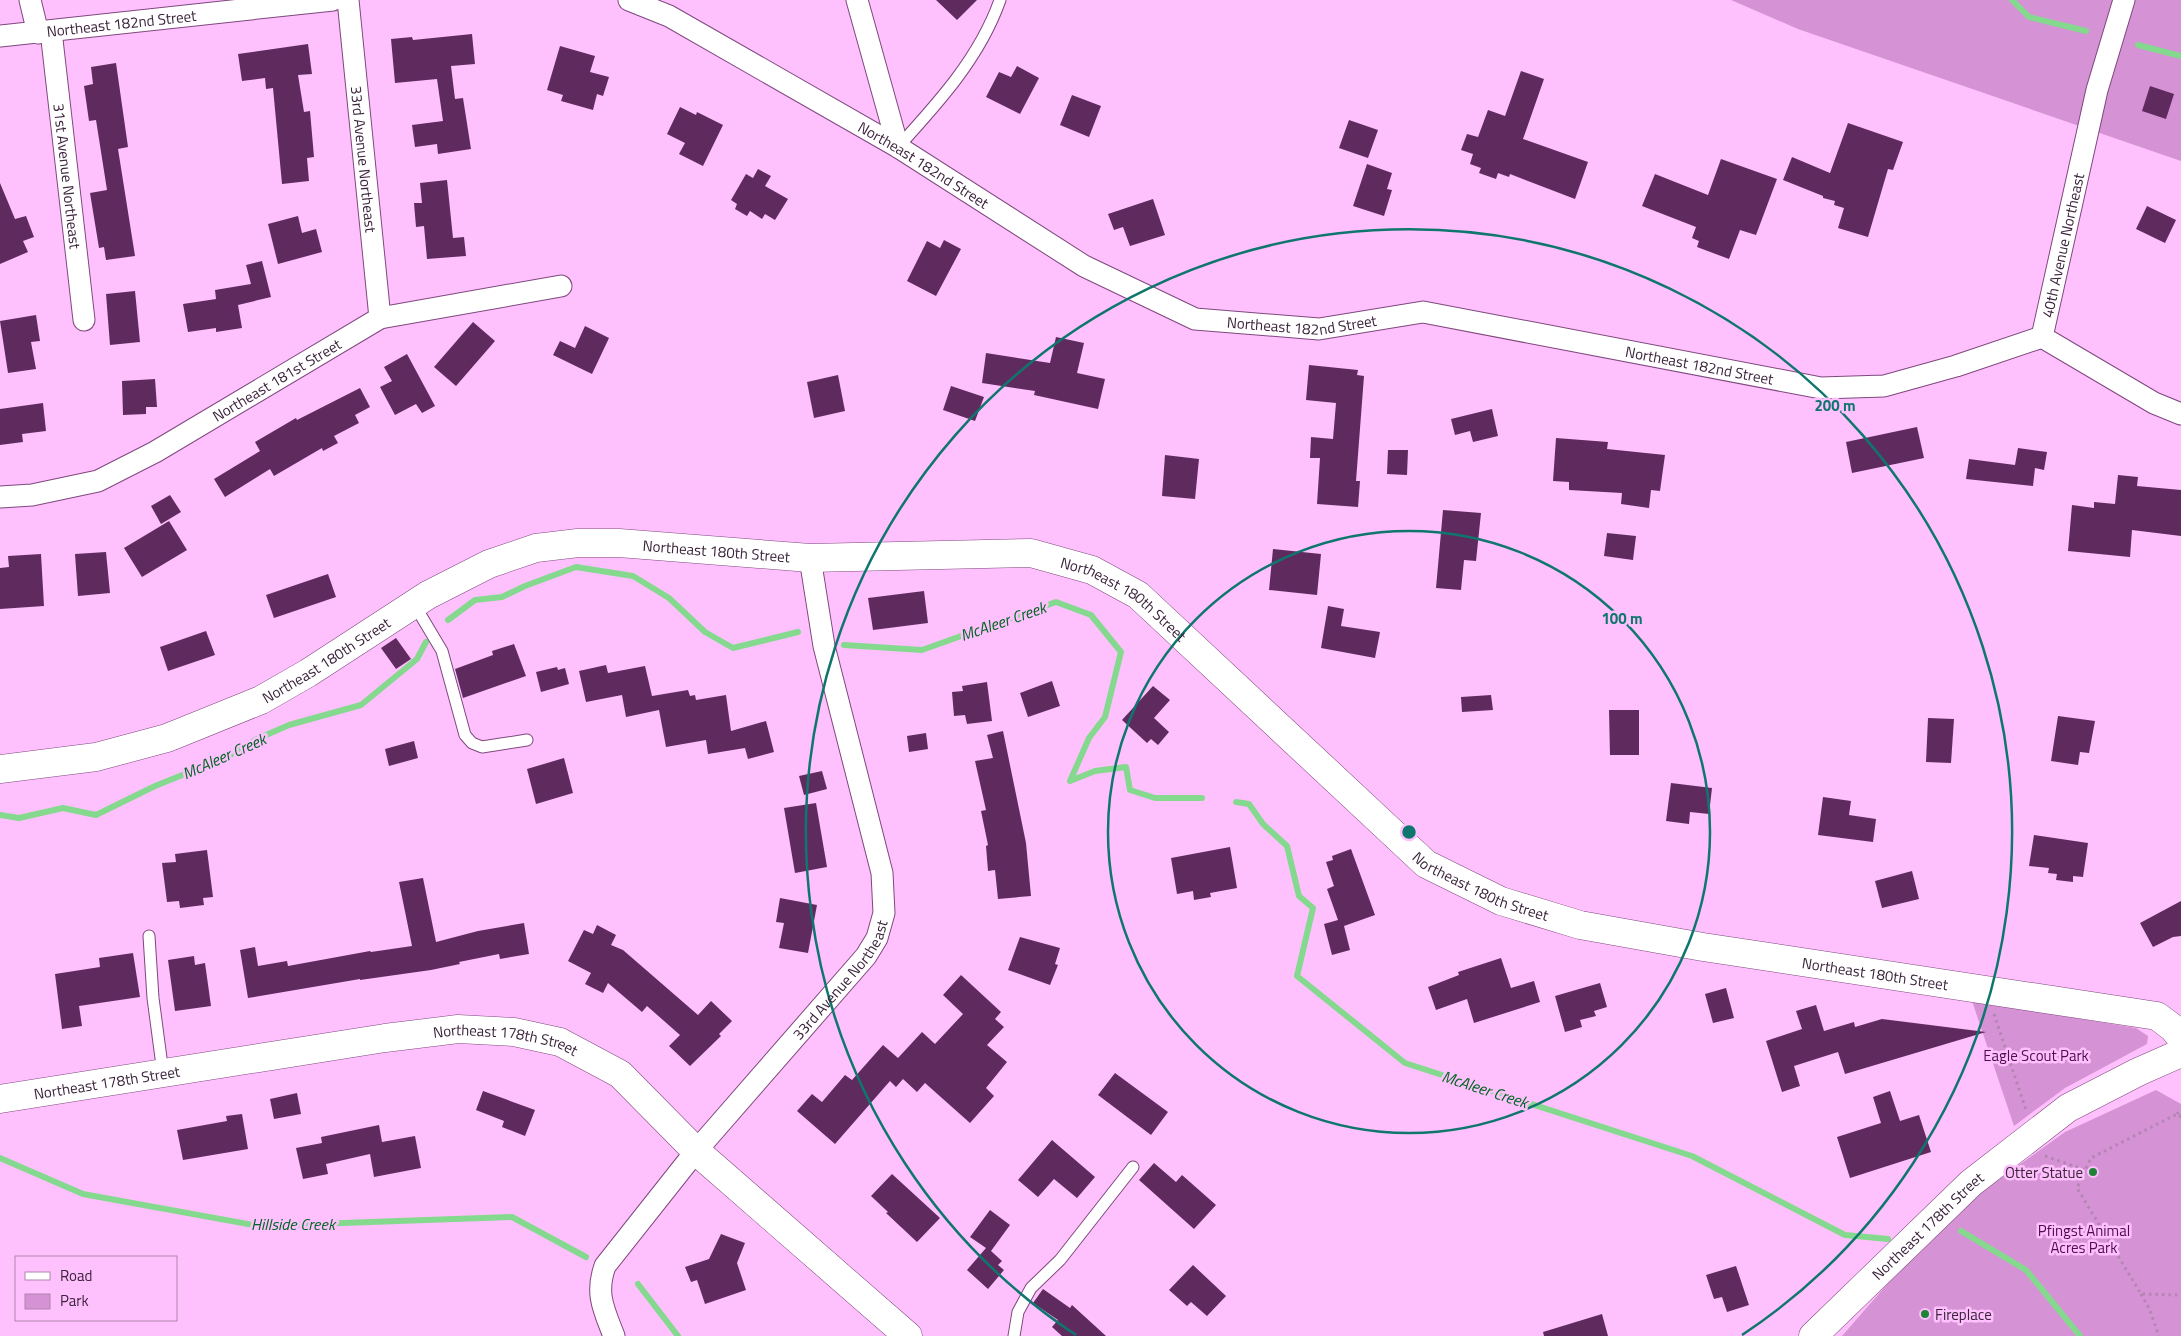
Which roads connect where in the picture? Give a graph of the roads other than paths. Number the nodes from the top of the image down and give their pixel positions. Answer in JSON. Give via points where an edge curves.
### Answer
{"nodes":[{"id":1,"x":30,"y":0,"type":"edge"},
{"id":2,"x":333,"y":0,"type":"edge"},
{"id":3,"x":348,"y":0,"type":"edge"},
{"id":4,"x":629,"y":0,"type":"edge"},
{"id":5,"x":856,"y":0,"type":"edge"},
{"id":6,"x":1000,"y":0,"type":"edge"},
{"id":7,"x":2124,"y":0,"type":"edge"},
{"id":8,"x":45,"y":32,"type":"junction"},
{"id":9,"x":0,"y":36,"type":"edge"},
{"id":10,"x":898,"y":146,"type":"junction"},
{"id":11,"x":561,"y":286,"type":"dead end"},
{"id":12,"x":380,"y":318,"type":"junction"},
{"id":13,"x":84,"y":320,"type":"dead end"},
{"id":14,"x":2042,"y":337,"type":"junction"},
{"id":15,"x":2181,"y":414,"type":"edge"},
{"id":16,"x":0,"y":497,"type":"edge"},
{"id":17,"x":810,"y":558,"type":"junction"},
{"id":18,"x":414,"y":604,"type":"junction"},
{"id":19,"x":527,"y":740,"type":"dead end"},
{"id":20,"x":0,"y":769,"type":"edge"},
{"id":21,"x":149,"y":936,"type":"dead end"},
{"id":22,"x":2181,"y":1038,"type":"edge"},
{"id":23,"x":2181,"y":1053,"type":"edge"},
{"id":24,"x":163,"y":1073,"type":"junction"},
{"id":25,"x":0,"y":1099,"type":"edge"},
{"id":26,"x":696,"y":1151,"type":"junction"},
{"id":27,"x":1133,"y":1167,"type":"dead end"},
{"id":28,"x":614,"y":1336,"type":"edge"},
{"id":29,"x":908,"y":1336,"type":"edge"},
{"id":30,"x":1014,"y":1336,"type":"edge"},
{"id":31,"x":1813,"y":1336,"type":"edge"}],
"edges":[{"from":1,"to":8,"type":"street","name":"31st Avenue Northeast"},
{"from":2,"to":8,"type":"street","name":"Northeast 182nd Street"},
{"from":3,"to":12,"type":"street","name":"33rd Avenue Northeast"},
{"from":4,"to":10,"type":"street","name":"Northeast 182nd Street","via":[[669,16]]},
{"from":5,"to":10,"type":"street"},
{"from":6,"to":10,"type":"lane","via":[[991,27],[963,70]]},
{"from":7,"to":14,"type":"street","name":"40th Avenue Northeast","via":[[2096,90]]},
{"from":8,"to":9,"type":"street","name":"Northeast 182nd Street"},
{"from":8,"to":13,"type":"street","name":"31st Avenue Northeast"},
{"from":10,"to":14,"type":"street","name":"Northeast 182nd Street","via":[[1084,266],[1195,319],[1320,329],[1423,312],[1821,388],[1884,386]]},
{"from":11,"to":12,"type":"street","name":"Northeast 181st Street"},
{"from":12,"to":16,"type":"street","name":"Northeast 181st Street","via":[[155,452],[98,481],[32,495]]},
{"from":14,"to":15,"type":"street","name":"40th Avenue Northeast","via":[[2154,402]]},
{"from":17,"to":18,"type":"street","name":"Northeast 180th Street","via":[[619,543],[570,544],[536,548],[489,564]]},
{"from":17,"to":22,"type":"street","name":"Northeast 180th Street","via":[[1031,553],[1092,570],[1138,595],[1426,864],[1501,901],[1580,925],[1703,947],[2157,1016]]},
{"from":17,"to":26,"type":"street","name":"33rd Avenue Northeast","via":[[823,637],[882,873],[884,913],[877,938],[866,956]]},
{"from":18,"to":19,"type":"lane","via":[[442,651],[465,735],[482,747]]},
{"from":18,"to":20,"type":"street","name":"Northeast 180th Street","via":[[261,700],[175,734],[96,757]]},
{"from":21,"to":24,"type":"lane"},
{"from":23,"to":31,"type":"street","name":"Northeast 178th Street","via":[[2068,1108],[1971,1183]]},
{"from":24,"to":25,"type":"street","name":"Northeast 178th Street"},
{"from":24,"to":26,"type":"street","name":"Northeast 178th Street","via":[[394,1037],[458,1030],[514,1032],[560,1042],[620,1074]]},
{"from":26,"to":28,"type":"street","name":"33rd Avenue Northeast","via":[[605,1266],[600,1293]]},
{"from":26,"to":29,"type":"street","name":"Northeast 178th Street"},
{"from":27,"to":30,"type":"lane","via":[[1060,1260],[1030,1288],[1018,1312]]}]}
